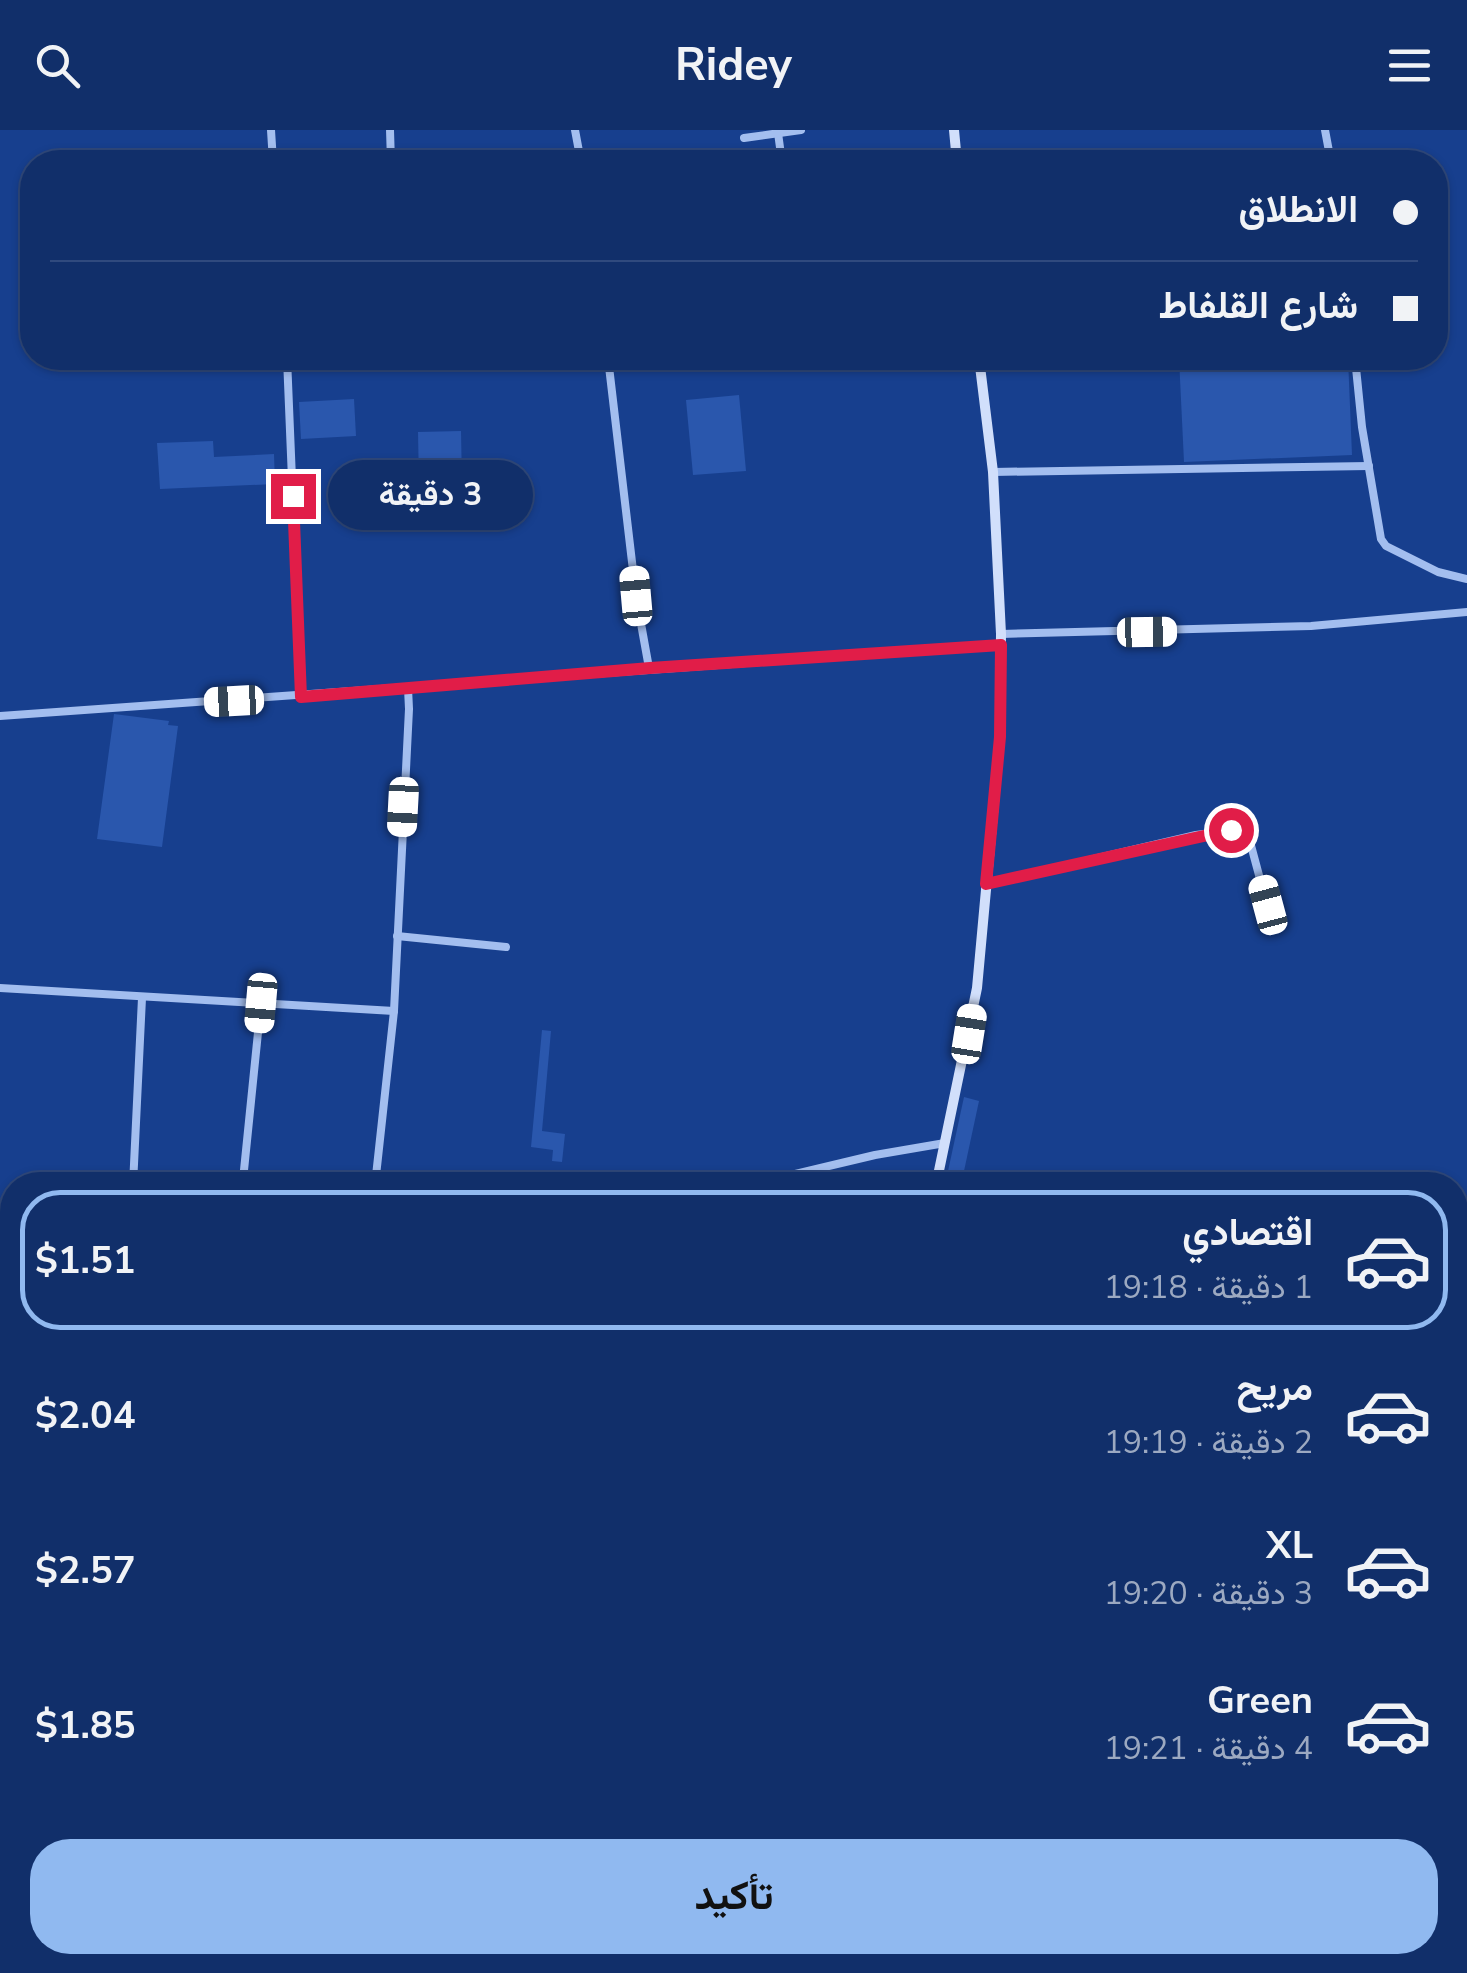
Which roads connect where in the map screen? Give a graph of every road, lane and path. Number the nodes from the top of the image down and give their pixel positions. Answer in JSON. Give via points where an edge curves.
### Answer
{"nodes":[{"id":1,"x":800,"y":130,"type":"edge"},
{"id":2,"x":778,"y":133,"type":"junction"},
{"id":3,"x":744,"y":138,"type":"dead end"},
{"id":4,"x":780,"y":150,"type":"edge"},
{"id":5,"x":288,"y":370,"type":"edge"},
{"id":6,"x":609,"y":370,"type":"edge"},
{"id":7,"x":980,"y":370,"type":"edge"},
{"id":8,"x":1357,"y":370,"type":"edge"},
{"id":9,"x":1369,"y":466,"type":"junction"},
{"id":10,"x":993,"y":472,"type":"junction"},
{"id":11,"x":1467,"y":579,"type":"edge"},
{"id":12,"x":1467,"y":612,"type":"edge"},
{"id":13,"x":1001,"y":640,"type":"junction"},
{"id":14,"x":650,"y":668,"type":"junction"},
{"id":15,"x":408,"y":688,"type":"junction"},
{"id":16,"x":301,"y":697,"type":"junction"},
{"id":17,"x":0,"y":716,"type":"edge"},
{"id":18,"x":986,"y":884,"type":"junction"},
{"id":19,"x":1268,"y":905,"type":"dead end"},
{"id":20,"x":397,"y":936,"type":"junction"},
{"id":21,"x":506,"y":947,"type":"dead end"},
{"id":22,"x":0,"y":988,"type":"edge"},
{"id":23,"x":142,"y":998,"type":"junction"},
{"id":24,"x":261,"y":1003,"type":"junction"},
{"id":25,"x":394,"y":1011,"type":"junction"},
{"id":26,"x":945,"y":1143,"type":"junction"},
{"id":27,"x":135,"y":1172,"type":"edge"},
{"id":28,"x":245,"y":1172,"type":"edge"},
{"id":29,"x":376,"y":1172,"type":"edge"},
{"id":30,"x":804,"y":1172,"type":"edge"},
{"id":31,"x":939,"y":1172,"type":"edge"}],
"edges":[{"from":1,"to":2,"type":"street"},
{"from":2,"to":3,"type":"street"},
{"from":2,"to":4,"type":"street"},
{"from":5,"to":16,"type":"street"},
{"from":6,"to":14,"type":"street"},
{"from":7,"to":10,"type":"street"},
{"from":8,"to":9,"type":"street"},
{"from":9,"to":10,"type":"street"},
{"from":9,"to":11,"type":"street","via":[[1386,546]]},
{"from":10,"to":13,"type":"street"},
{"from":12,"to":13,"type":"street"},
{"from":13,"to":14,"type":"street"},
{"from":13,"to":18,"type":"street"},
{"from":14,"to":15,"type":"street"},
{"from":15,"to":16,"type":"street"},
{"from":15,"to":20,"type":"street"},
{"from":16,"to":17,"type":"street"},
{"from":18,"to":19,"type":"street","via":[[1235,829],[1249,838]]},
{"from":18,"to":26,"type":"street","via":[[972,1019]]},
{"from":20,"to":21,"type":"street"},
{"from":20,"to":25,"type":"street"},
{"from":22,"to":23,"type":"street"},
{"from":23,"to":24,"type":"street"},
{"from":23,"to":27,"type":"street"},
{"from":24,"to":25,"type":"street"},
{"from":24,"to":28,"type":"street"},
{"from":25,"to":29,"type":"street"},
{"from":26,"to":30,"type":"street"},
{"from":26,"to":31,"type":"street"}]}
